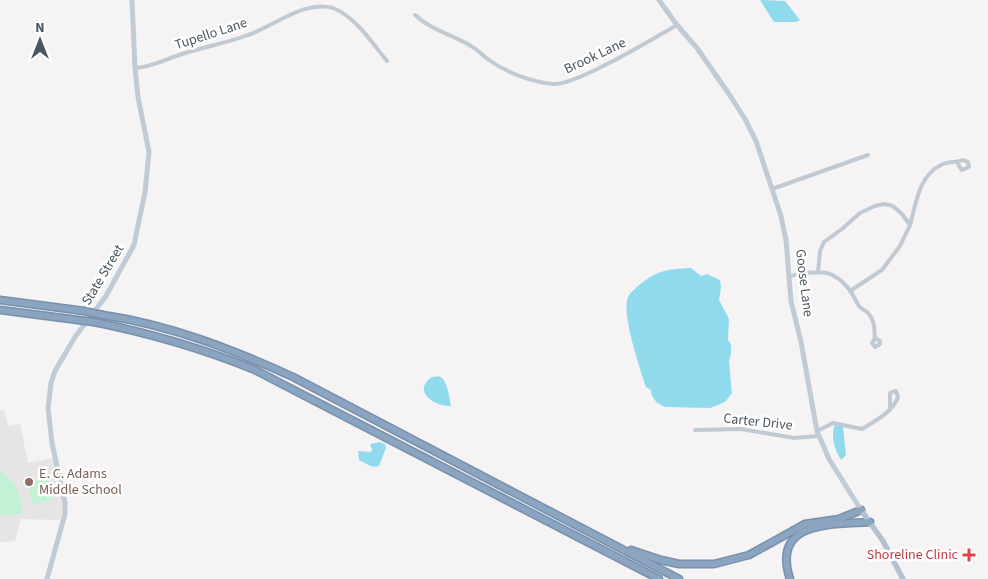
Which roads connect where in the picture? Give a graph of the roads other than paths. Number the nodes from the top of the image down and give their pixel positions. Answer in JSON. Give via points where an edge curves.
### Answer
{"nodes":[{"id":1,"x":132,"y":0,"type":"edge"},
{"id":2,"x":659,"y":0,"type":"edge"},
{"id":3,"x":415,"y":15,"type":"dead end"},
{"id":4,"x":677,"y":25,"type":"junction"},
{"id":5,"x":387,"y":61,"type":"dead end"},
{"id":6,"x":135,"y":68,"type":"junction"},
{"id":7,"x":868,"y":154,"type":"dead end"},
{"id":8,"x":958,"y":163,"type":"dead end"},
{"id":9,"x":772,"y":189,"type":"junction"},
{"id":10,"x":910,"y":225,"type":"junction"},
{"id":11,"x":818,"y":272,"type":"junction"},
{"id":12,"x":789,"y":276,"type":"junction"},
{"id":13,"x":850,"y":291,"type":"junction"},
{"id":14,"x":0,"y":299,"type":"edge"},
{"id":15,"x":0,"y":311,"type":"edge"},
{"id":16,"x":875,"y":338,"type":"dead end"},
{"id":17,"x":890,"y":410,"type":"dead end"},
{"id":18,"x":695,"y":430,"type":"dead end"},
{"id":19,"x":818,"y":434,"type":"junction"},
{"id":20,"x":861,"y":510,"type":"junction"},
{"id":21,"x":870,"y":522,"type":"junction"},
{"id":22,"x":585,"y":530,"type":"junction"},
{"id":23,"x":47,"y":579,"type":"edge"},
{"id":24,"x":658,"y":579,"type":"edge"},
{"id":25,"x":679,"y":579,"type":"edge"},
{"id":26,"x":790,"y":579,"type":"edge"},
{"id":27,"x":904,"y":579,"type":"edge"}],
"edges":[{"from":1,"to":6,"type":"street","name":"State Street"},
{"from":2,"to":4,"type":"street","name":"Goose Lane"},
{"from":3,"to":4,"type":"street","name":"Brook Lane","via":[[424,24],[458,39],[513,73],[556,85],[581,76]]},
{"from":4,"to":9,"type":"street","name":"Goose Lane","via":[[697,48],[746,119]]},
{"from":5,"to":6,"type":"street","name":"Tupello Lane","via":[[349,17],[332,7],[316,6],[301,8],[250,34],[181,54],[147,68]]},
{"from":6,"to":23,"type":"street","name":"State Street","via":[[149,152],[146,192],[134,245],[106,296],[75,337],[51,383],[48,408],[65,514]]},
{"from":7,"to":9,"type":"street"},
{"from":8,"to":10,"type":"street","via":[[944,163],[926,179]]},
{"from":9,"to":12,"type":"street","name":"Goose Lane","via":[[785,232]]},
{"from":10,"to":11,"type":"street","via":[[890,205],[875,206],[860,213],[824,242]]},
{"from":10,"to":13,"type":"street","via":[[900,246],[882,270]]},
{"from":11,"to":12,"type":"street"},
{"from":11,"to":13,"type":"street","via":[[831,273]]},
{"from":12,"to":19,"type":"street","name":"Goose Lane","via":[[791,301]]},
{"from":13,"to":16,"type":"street","via":[[860,308],[874,321]]},
{"from":14,"to":22,"type":"highway","bridge":true,"via":[[124,318],[208,341],[249,357]]},
{"from":15,"to":24,"type":"highway","bridge":true,"via":[[94,322],[176,341],[253,369]]},
{"from":17,"to":19,"type":"street","name":"Carter Drive","via":[[862,429],[833,424]]},
{"from":18,"to":19,"type":"street","name":"Carter Drive","via":[[741,429],[794,438]]},
{"from":19,"to":20,"type":"street","name":"Goose Lane","via":[[829,459]]},
{"from":20,"to":21,"type":"main road","name":"Goose Lane"},
{"from":20,"to":22,"type":"highway","via":[[839,520],[805,524],[749,555],[714,564],[679,564],[661,560]]},
{"from":21,"to":26,"type":"highway","via":[[815,526],[804,530],[789,547]]},
{"from":21,"to":27,"type":"main road","name":"Goose Lane"},
{"from":22,"to":25,"type":"highway"}]}
